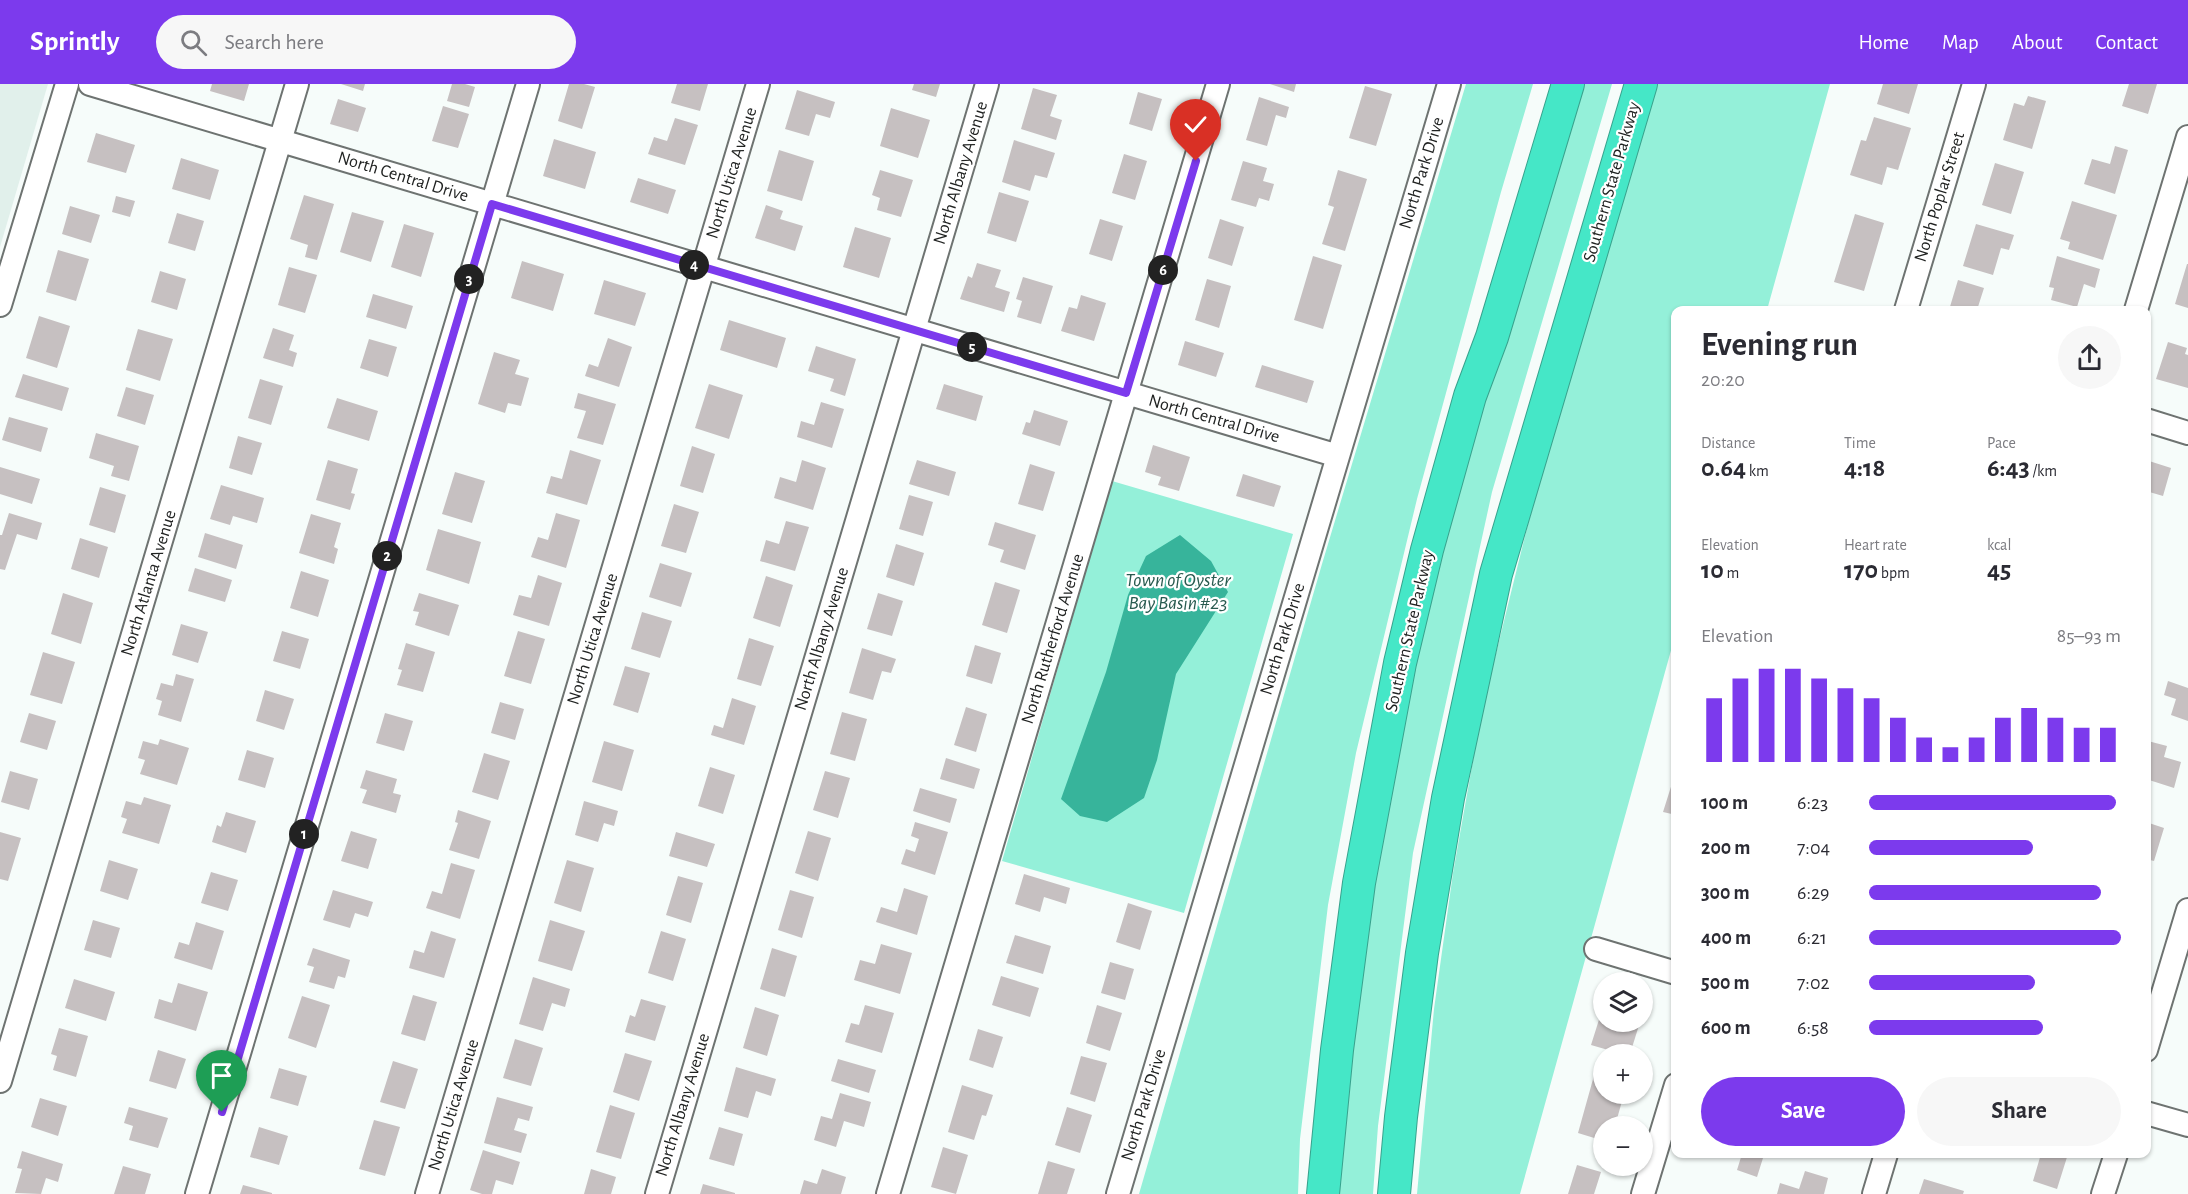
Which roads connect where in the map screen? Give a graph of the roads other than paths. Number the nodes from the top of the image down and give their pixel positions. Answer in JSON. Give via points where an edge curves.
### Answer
{"nodes":[{"id":1,"x":67,"y":84,"type":"edge"},
{"id":2,"x":90,"y":84,"type":"edge"},
{"id":3,"x":297,"y":84,"type":"edge"},
{"id":4,"x":528,"y":84,"type":"edge"},
{"id":5,"x":758,"y":84,"type":"edge"},
{"id":6,"x":987,"y":84,"type":"edge"},
{"id":7,"x":1218,"y":84,"type":"edge"},
{"id":8,"x":1449,"y":84,"type":"edge"},
{"id":9,"x":1568,"y":84,"type":"edge"},
{"id":10,"x":1641,"y":84,"type":"edge"},
{"id":11,"x":1974,"y":84,"type":"edge"},
{"id":12,"x":2188,"y":137,"type":"edge"},
{"id":13,"x":280,"y":140,"type":"junction"},
{"id":14,"x":492,"y":204,"type":"junction"},
{"id":15,"x":704,"y":267,"type":"junction"},
{"id":16,"x":0,"y":305,"type":"edge"},
{"id":17,"x":1907,"y":306,"type":"edge"},
{"id":18,"x":2137,"y":306,"type":"edge"},
{"id":19,"x":914,"y":330,"type":"junction"},
{"id":20,"x":1126,"y":393,"type":"junction"},
{"id":21,"x":2151,"y":422,"type":"edge"},
{"id":22,"x":2188,"y":433,"type":"edge"},
{"id":23,"x":1338,"y":456,"type":"junction"},
{"id":24,"x":2188,"y":910,"type":"edge"},
{"id":25,"x":1596,"y":949,"type":"dead end"},
{"id":26,"x":1671,"y":972,"type":"edge"},
{"id":27,"x":2151,"y":1033,"type":"edge"},
{"id":28,"x":0,"y":1081,"type":"edge"},
{"id":29,"x":1671,"y":1102,"type":"edge"},
{"id":30,"x":2151,"y":1114,"type":"edge"},
{"id":31,"x":2188,"y":1125,"type":"edge"},
{"id":32,"x":1885,"y":1158,"type":"edge"},
{"id":33,"x":2115,"y":1158,"type":"edge"},
{"id":34,"x":197,"y":1194,"type":"edge"},
{"id":35,"x":427,"y":1194,"type":"edge"},
{"id":36,"x":657,"y":1194,"type":"edge"},
{"id":37,"x":888,"y":1194,"type":"edge"},
{"id":38,"x":1118,"y":1194,"type":"edge"},
{"id":39,"x":1323,"y":1194,"type":"edge"},
{"id":40,"x":1394,"y":1194,"type":"edge"},
{"id":41,"x":1643,"y":1194,"type":"edge"},
{"id":42,"x":1874,"y":1194,"type":"edge"},
{"id":43,"x":2103,"y":1194,"type":"edge"}],
"edges":[{"from":1,"to":16,"type":"street"},
{"from":2,"to":13,"type":"street","name":"North Central Drive"},
{"from":3,"to":13,"type":"street","name":"North Atlanta Avenue"},
{"from":4,"to":14,"type":"street"},
{"from":5,"to":15,"type":"street","name":"North Utica Avenue"},
{"from":6,"to":19,"type":"street","name":"North Albany Avenue"},
{"from":7,"to":20,"type":"street","name":"North Rutherford Avenue"},
{"from":8,"to":23,"type":"street","name":"North Park Drive"},
{"from":9,"to":39,"type":"highway","name":"Southern State Parkway","via":[[1492,337],[1470,396],[1400,663],[1359,884]]},
{"from":10,"to":40,"type":"highway","name":"Southern State Parkway","via":[[1496,574],[1448,798],[1424,942]]},
{"from":11,"to":17,"type":"street","name":"North Poplar Street"},
{"from":12,"to":18,"type":"street"},
{"from":13,"to":14,"type":"street","name":"North Central Drive"},
{"from":13,"to":28,"type":"street","name":"North Atlanta Avenue"},
{"from":14,"to":15,"type":"street","name":"North Central Drive"},
{"from":14,"to":34,"type":"street"},
{"from":15,"to":19,"type":"street","name":"North Central Drive"},
{"from":15,"to":35,"type":"street","name":"North Utica Avenue"},
{"from":19,"to":20,"type":"street","name":"North Central Drive"},
{"from":19,"to":36,"type":"street","name":"North Albany Avenue"},
{"from":20,"to":23,"type":"street","name":"North Central Drive"},
{"from":20,"to":37,"type":"street","name":"North Rutherford Avenue"},
{"from":21,"to":22,"type":"street"},
{"from":23,"to":38,"type":"street","name":"North Park Drive"},
{"from":24,"to":27,"type":"street"},
{"from":25,"to":26,"type":"street"},
{"from":29,"to":41,"type":"street"},
{"from":30,"to":31,"type":"street"},
{"from":32,"to":42,"type":"street"},
{"from":33,"to":43,"type":"street"}]}
